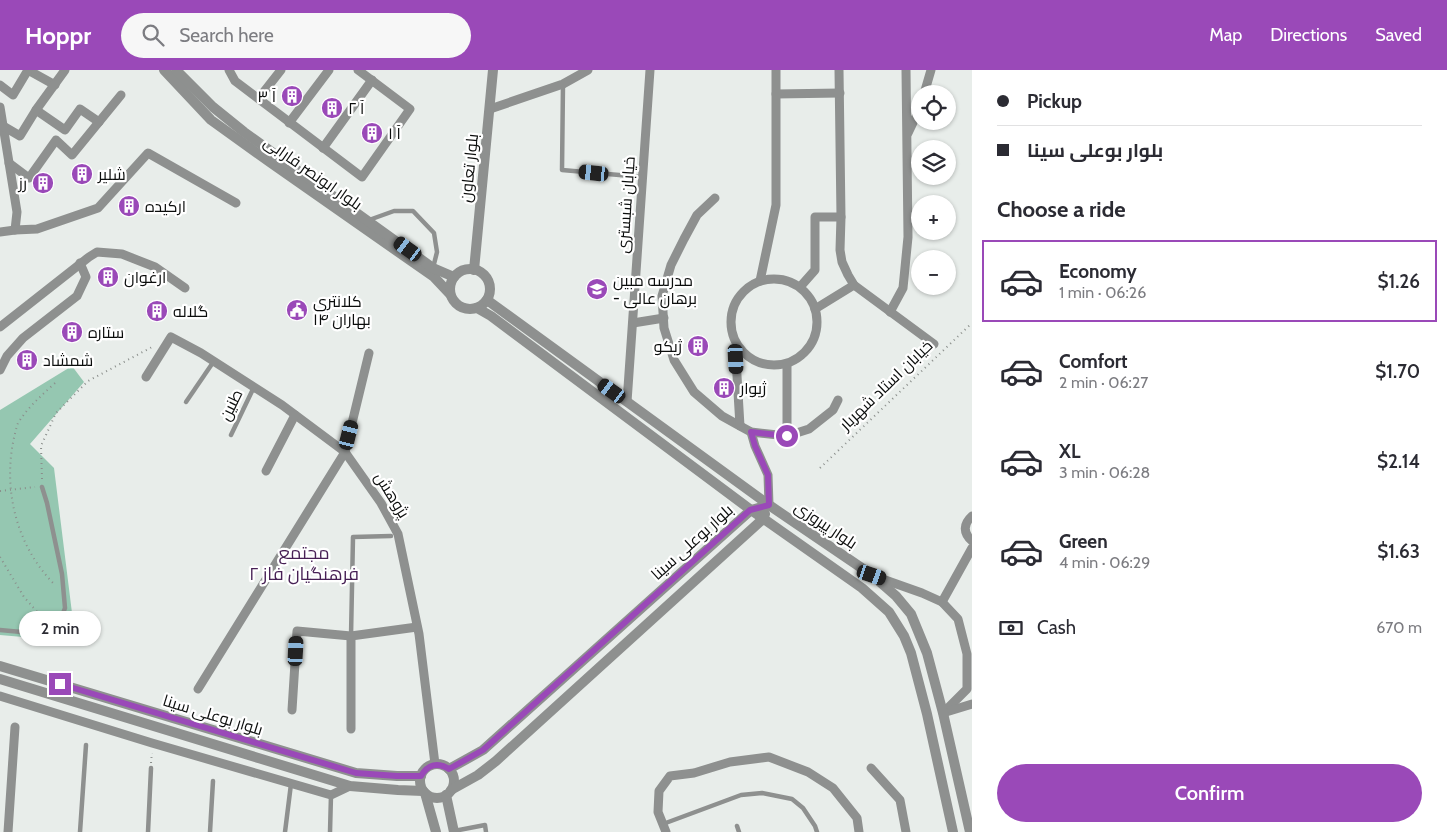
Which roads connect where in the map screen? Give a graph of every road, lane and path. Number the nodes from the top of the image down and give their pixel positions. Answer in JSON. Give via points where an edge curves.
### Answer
{"nodes":[{"id":1,"x":28,"y":70,"type":"edge"},
{"id":2,"x":65,"y":70,"type":"edge"},
{"id":3,"x":164,"y":70,"type":"edge"},
{"id":4,"x":176,"y":70,"type":"edge"},
{"id":5,"x":229,"y":70,"type":"edge"},
{"id":6,"x":280,"y":70,"type":"edge"},
{"id":7,"x":329,"y":70,"type":"edge"},
{"id":8,"x":358,"y":70,"type":"edge"},
{"id":9,"x":493,"y":70,"type":"edge"},
{"id":10,"x":588,"y":70,"type":"edge"},
{"id":11,"x":650,"y":70,"type":"edge"},
{"id":12,"x":776,"y":70,"type":"edge"},
{"id":13,"x":839,"y":70,"type":"edge"},
{"id":14,"x":906,"y":70,"type":"edge"},
{"id":15,"x":931,"y":70,"type":"edge"},
{"id":16,"x":372,"y":80,"type":"junction"},
{"id":17,"x":564,"y":84,"type":"junction"},
{"id":18,"x":0,"y":85,"type":"edge"},
{"id":19,"x":55,"y":85,"type":"junction"},
{"id":20,"x":927,"y":85,"type":"edge"},
{"id":21,"x":840,"y":92,"type":"junction"},
{"id":22,"x":776,"y":94,"type":"junction"},
{"id":23,"x":121,"y":95,"type":"dead end"},
{"id":24,"x":259,"y":98,"type":"junction"},
{"id":25,"x":0,"y":107,"type":"edge"},
{"id":26,"x":490,"y":109,"type":"junction"},
{"id":27,"x":36,"y":110,"type":"junction"},
{"id":28,"x":99,"y":122,"type":"junction"},
{"id":29,"x":289,"y":123,"type":"junction"},
{"id":30,"x":911,"y":125,"type":"edge"},
{"id":31,"x":3,"y":126,"type":"junction"},
{"id":32,"x":906,"y":135,"type":"junction"},
{"id":33,"x":322,"y":148,"type":"junction"},
{"id":34,"x":9,"y":163,"type":"junction"},
{"id":35,"x":643,"y":178,"type":"junction"},
{"id":36,"x":715,"y":198,"type":"dead end"},
{"id":37,"x":236,"y":203,"type":"dead end"},
{"id":38,"x":841,"y":217,"type":"junction"},
{"id":39,"x":366,"y":224,"type":"junction"},
{"id":40,"x":14,"y":230,"type":"junction"},
{"id":41,"x":0,"y":232,"type":"edge"},
{"id":42,"x":80,"y":263,"type":"junction"},
{"id":43,"x":433,"y":268,"type":"junction"},
{"id":44,"x":474,"y":270,"type":"junction"},
{"id":45,"x":454,"y":277,"type":"junction"},
{"id":46,"x":760,"y":281,"type":"junction"},
{"id":47,"x":854,"y":285,"type":"junction"},
{"id":48,"x":800,"y":287,"type":"junction"},
{"id":49,"x":185,"y":288,"type":"dead end"},
{"id":50,"x":450,"y":294,"type":"junction"},
{"id":51,"x":487,"y":300,"type":"junction"},
{"id":52,"x":477,"y":308,"type":"junction"},
{"id":53,"x":816,"y":309,"type":"junction"},
{"id":54,"x":890,"y":312,"type":"junction"},
{"id":55,"x":664,"y":318,"type":"junction"},
{"id":56,"x":972,"y":323,"type":"edge"},
{"id":57,"x":633,"y":324,"type":"junction"},
{"id":58,"x":0,"y":327,"type":"edge"},
{"id":59,"x":934,"y":344,"type":"dead end"},
{"id":60,"x":155,"y":345,"type":"dead end"},
{"id":61,"x":369,"y":353,"type":"dead end"},
{"id":62,"x":736,"y":359,"type":"dead end"},
{"id":63,"x":214,"y":361,"type":"junction"},
{"id":64,"x":787,"y":364,"type":"junction"},
{"id":65,"x":0,"y":370,"type":"edge"},
{"id":66,"x":146,"y":377,"type":"dead end"},
{"id":67,"x":54,"y":383,"type":"dead end"},
{"id":68,"x":254,"y":387,"type":"junction"},
{"id":69,"x":838,"y":400,"type":"dead end"},
{"id":70,"x":186,"y":402,"type":"dead end"},
{"id":71,"x":627,"y":402,"type":"junction"},
{"id":72,"x":295,"y":415,"type":"junction"},
{"id":73,"x":740,"y":426,"type":"junction"},
{"id":74,"x":751,"y":432,"type":"junction"},
{"id":75,"x":230,"y":435,"type":"dead end"},
{"id":76,"x":787,"y":436,"type":"junction"},
{"id":77,"x":10,"y":438,"type":"dead end"},
{"id":78,"x":345,"y":452,"type":"junction"},
{"id":79,"x":820,"y":468,"type":"dead end"},
{"id":80,"x":266,"y":471,"type":"dead end"},
{"id":81,"x":3,"y":484,"type":"dead end"},
{"id":82,"x":42,"y":487,"type":"junction"},
{"id":83,"x":2,"y":491,"type":"edge"},
{"id":84,"x":769,"y":505,"type":"junction"},
{"id":85,"x":750,"y":510,"type":"junction"},
{"id":86,"x":972,"y":516,"type":"edge"},
{"id":87,"x":763,"y":519,"type":"junction"},
{"id":88,"x":391,"y":536,"type":"dead end"},
{"id":89,"x":19,"y":538,"type":"dead end"},
{"id":90,"x":972,"y":541,"type":"edge"},
{"id":91,"x":972,"y":548,"type":"edge"},
{"id":92,"x":0,"y":557,"type":"edge"},
{"id":93,"x":872,"y":575,"type":"junction"},
{"id":94,"x":64,"y":593,"type":"junction"},
{"id":95,"x":942,"y":602,"type":"junction"},
{"id":96,"x":417,"y":627,"type":"junction"},
{"id":97,"x":52,"y":628,"type":"junction"},
{"id":98,"x":0,"y":630,"type":"edge"},
{"id":99,"x":351,"y":636,"type":"junction"},
{"id":100,"x":0,"y":666,"type":"edge"},
{"id":101,"x":23,"y":673,"type":"junction"},
{"id":102,"x":0,"y":679,"type":"edge"},
{"id":103,"x":21,"y":685,"type":"junction"},
{"id":104,"x":198,"y":689,"type":"dead end"},
{"id":105,"x":0,"y":696,"type":"edge"},
{"id":106,"x":972,"y":704,"type":"edge"},
{"id":107,"x":292,"y":710,"type":"dead end"},
{"id":108,"x":943,"y":713,"type":"junction"},
{"id":109,"x":15,"y":727,"type":"dead end"},
{"id":110,"x":351,"y":729,"type":"dead end"},
{"id":111,"x":152,"y":743,"type":"junction"},
{"id":112,"x":86,"y":745,"type":"dead end"},
{"id":113,"x":435,"y":764,"type":"junction"},
{"id":114,"x":151,"y":768,"type":"joint"},
{"id":115,"x":871,"y":768,"type":"dead end"},
{"id":116,"x":449,"y":769,"type":"junction"},
{"id":117,"x":421,"y":776,"type":"junction"},
{"id":118,"x":213,"y":780,"type":"dead end"},
{"id":119,"x":291,"y":784,"type":"junction"},
{"id":120,"x":350,"y":786,"type":"junction"},
{"id":121,"x":424,"y":792,"type":"junction"},
{"id":122,"x":449,"y":792,"type":"junction"},
{"id":123,"x":331,"y":795,"type":"junction"},
{"id":124,"x":737,"y":826,"type":"dead end"},
{"id":125,"x":665,"y":828,"type":"edge"},
{"id":126,"x":454,"y":831,"type":"edge"},
{"id":127,"x":8,"y":832,"type":"edge"},
{"id":128,"x":80,"y":832,"type":"edge"},
{"id":129,"x":148,"y":832,"type":"edge"},
{"id":130,"x":210,"y":832,"type":"edge"},
{"id":131,"x":285,"y":832,"type":"edge"},
{"id":132,"x":330,"y":832,"type":"edge"},
{"id":133,"x":436,"y":832,"type":"edge"},
{"id":134,"x":486,"y":832,"type":"edge"},
{"id":135,"x":739,"y":832,"type":"edge"},
{"id":136,"x":817,"y":832,"type":"edge"},
{"id":137,"x":859,"y":832,"type":"edge"},
{"id":138,"x":906,"y":832,"type":"edge"},
{"id":139,"x":953,"y":832,"type":"edge"},
{"id":140,"x":970,"y":832,"type":"edge"}],
"edges":[{"from":1,"to":18,"type":"street","via":[[13,95]]},
{"from":1,"to":19,"type":"street"},
{"from":2,"to":19,"type":"street"},
{"from":3,"to":39,"type":"street","name":"بلوار ابونصر فارابی","via":[[211,120]]},
{"from":4,"to":39,"type":"street","name":"بلوار ابونصر فارابی","via":[[213,107]]},
{"from":5,"to":24,"type":"street","via":[[235,81]]},
{"from":6,"to":24,"type":"street"},
{"from":7,"to":29,"type":"street"},
{"from":8,"to":16,"type":"street"},
{"from":9,"to":26,"type":"street","name":"بلوار تعاون"},
{"from":10,"to":17,"type":"street"},
{"from":11,"to":35,"type":"street","name":"خیابان شبستری"},
{"from":12,"to":22,"type":"street"},
{"from":13,"to":21,"type":"street"},
{"from":14,"to":32,"type":"street"},
{"from":15,"to":20,"type":"street"},
{"from":16,"to":33,"type":"street"},
{"from":16,"to":33,"type":"street","via":[[410,108],[362,177]]},
{"from":17,"to":26,"type":"street"},
{"from":17,"to":35,"type":"lane","via":[[562,170]]},
{"from":19,"to":27,"type":"street"},
{"from":21,"to":22,"type":"street"},
{"from":21,"to":38,"type":"street"},
{"from":22,"to":46,"type":"street","via":[[776,205]]},
{"from":23,"to":28,"type":"street"},
{"from":24,"to":29,"type":"street"},
{"from":25,"to":31,"type":"street"},
{"from":26,"to":44,"type":"street","name":"بلوار تعاون"},
{"from":27,"to":28,"type":"street","via":[[65,130],[80,109]]},
{"from":27,"to":31,"type":"street","via":[[20,136]]},
{"from":28,"to":34,"type":"street","via":[[72,155],[56,140],[29,178]]},
{"from":29,"to":33,"type":"street"},
{"from":30,"to":32,"type":"street"},
{"from":31,"to":34,"type":"street"},
{"from":32,"to":54,"type":"street","via":[[908,237],[903,288]]},
{"from":34,"to":40,"type":"street","via":[[17,212]]},
{"from":35,"to":57,"type":"street","name":"خیابان شبستری"},
{"from":36,"to":55,"type":"street","via":[[697,215],[671,266],[662,296]]},
{"from":37,"to":40,"type":"street","via":[[148,152],[98,208],[37,229]]},
{"from":38,"to":47,"type":"street","via":[[842,262]]},
{"from":38,"to":48,"type":"street","via":[[814,217],[815,270]]},
{"from":39,"to":43,"type":"street","name":"بلوار ابونصر فارابی"},
{"from":39,"to":43,"type":"lane","via":[[394,211],[413,211],[434,232],[437,252]]},
{"from":39,"to":50,"type":"street","name":"بلوار ابونصر فارابی","via":[[434,277]]},
{"from":40,"to":41,"type":"street"},
{"from":42,"to":49,"type":"street","via":[[97,252],[122,254],[155,267]]},
{"from":42,"to":58,"type":"street"},
{"from":42,"to":65,"type":"street","via":[[86,277],[77,296],[23,338]]},
{"from":43,"to":45,"type":"street","name":"بلوار ابونصر فارابی"},
{"from":44,"to":45,"type":"street","via":[[467,269]]},
{"from":44,"to":51,"type":"street","via":[[486,278],[489,285]]},
{"from":45,"to":50,"type":"street"},
{"from":46,"to":48,"type":"street","via":[[774,279]]},
{"from":46,"to":64,"type":"street","via":[[747,288],[738,299],[732,313],[731,328],[745,354],[758,362]]},
{"from":47,"to":53,"type":"street"},
{"from":47,"to":54,"type":"street"},
{"from":48,"to":53,"type":"street"},
{"from":50,"to":52,"type":"street","via":[[458,305]]},
{"from":51,"to":52,"type":"street"},
{"from":51,"to":71,"type":"street","name":"بلوار پیروزی"},
{"from":52,"to":85,"type":"street","name":"بلوار پیروزی"},
{"from":53,"to":64,"type":"street","via":[[815,336],[809,348]]},
{"from":54,"to":59,"type":"street"},
{"from":55,"to":57,"type":"street"},
{"from":55,"to":73,"type":"street","via":[[674,360],[694,392],[722,416]]},
{"from":56,"to":79,"type":"path","name":"خیابان استاد شهریار"},
{"from":57,"to":71,"type":"street","name":"خیابان شبستری"},
{"from":60,"to":82,"type":"path","via":[[88,381],[56,414],[41,446]]},
{"from":61,"to":78,"type":"street"},
{"from":62,"to":73,"type":"street"},
{"from":63,"to":66,"type":"street","name":"پژوهش","via":[[172,337]]},
{"from":63,"to":68,"type":"street","name":"پژوهش"},
{"from":63,"to":70,"type":"lane"},
{"from":64,"to":76,"type":"street"},
{"from":67,"to":77,"type":"path","via":[[31,405]]},
{"from":68,"to":72,"type":"street","name":"پژوهش"},
{"from":68,"to":75,"type":"lane","name":"طنین"},
{"from":69,"to":76,"type":"street","via":[[834,410],[809,429]]},
{"from":71,"to":84,"type":"street","name":"بلوار پیروزی"},
{"from":72,"to":78,"type":"street","name":"پژوهش"},
{"from":72,"to":80,"type":"street"},
{"from":73,"to":74,"type":"street"},
{"from":74,"to":76,"type":"street"},
{"from":74,"to":84,"type":"street","via":[[768,475]]},
{"from":78,"to":96,"type":"street","name":"پژوهش","via":[[382,503],[398,534]]},
{"from":78,"to":104,"type":"street"},
{"from":81,"to":83,"type":"path"},
{"from":82,"to":83,"type":"path"},
{"from":82,"to":94,"type":"lane","via":[[48,503]]},
{"from":84,"to":85,"type":"street","name":"بلوار بوعلی سینا"},
{"from":84,"to":87,"type":"street","name":"بلوار بوعلی سینا"},
{"from":84,"to":93,"type":"street","name":"بلوار پیروزی"},
{"from":85,"to":87,"type":"street","name":"بلوار پیروزی"},
{"from":85,"to":116,"type":"street","name":"بلوار بوعلی سینا","via":[[483,750]]},
{"from":86,"to":90,"type":"street","via":[[965,526]]},
{"from":87,"to":122,"type":"street","name":"بلوار بوعلی سینا","via":[[496,761],[478,776]]},
{"from":87,"to":139,"type":"street","name":"بلوار پیروزی","via":[[862,588],[885,608],[904,636]]},
{"from":88,"to":99,"type":"lane","via":[[353,537]]},
{"from":89,"to":94,"type":"path","via":[[40,570]]},
{"from":91,"to":95,"type":"street"},
{"from":92,"to":97,"type":"path","via":[[24,597]]},
{"from":93,"to":95,"type":"street"},
{"from":93,"to":108,"type":"street","name":"بلوار پیروزی","via":[[911,614],[927,653]]},
{"from":94,"to":97,"type":"lane","via":[[65,608],[60,621]]},
{"from":95,"to":108,"type":"street","via":[[958,619],[966,654],[966,689]]},
{"from":96,"to":99,"type":"street"},
{"from":96,"to":113,"type":"street","name":"پژوهش"},
{"from":97,"to":98,"type":"lane","via":[[47,632],[32,633]]},
{"from":99,"to":107,"type":"street","via":[[297,631]]},
{"from":99,"to":110,"type":"street"},
{"from":100,"to":101,"type":"street","name":"بلوار بوعلی سینا"},
{"from":101,"to":103,"type":"street"},
{"from":101,"to":117,"type":"street","name":"بلوار بوعلی سینا","via":[[356,773]]},
{"from":102,"to":103,"type":"street","name":"بلوار بوعلی سینا"},
{"from":103,"to":120,"type":"street","name":"بلوار بوعلی سینا"},
{"from":105,"to":111,"type":"street"},
{"from":106,"to":108,"type":"street"},
{"from":108,"to":140,"type":"street","name":"بلوار پیروزی"},
{"from":109,"to":127,"type":"street"},
{"from":111,"to":114,"type":"path"},
{"from":111,"to":119,"type":"street"},
{"from":112,"to":128,"type":"lane"},
{"from":113,"to":116,"type":"street"},
{"from":113,"to":117,"type":"street","via":[[424,770]]},
{"from":114,"to":129,"type":"lane"},
{"from":115,"to":138,"type":"street","via":[[900,800]]},
{"from":116,"to":122,"type":"street","via":[[454,783]]},
{"from":117,"to":121,"type":"street"},
{"from":118,"to":130,"type":"lane"},
{"from":119,"to":123,"type":"street"},
{"from":119,"to":131,"type":"lane"},
{"from":120,"to":121,"type":"street","name":"بلوار بوعلی سینا"},
{"from":120,"to":123,"type":"street"},
{"from":121,"to":122,"type":"street","via":[[439,798]]},
{"from":121,"to":133,"type":"street"},
{"from":122,"to":126,"type":"street"},
{"from":123,"to":132,"type":"lane"},
{"from":124,"to":135,"type":"lane"},
{"from":125,"to":136,"type":"lane","via":[[741,795],[762,793],[792,799],[803,808]]},
{"from":125,"to":137,"type":"street","via":[[658,812],[659,791],[670,776],[769,757],[808,772],[833,788],[857,818]]},
{"from":126,"to":134,"type":"lane","via":[[485,825]]}]}
